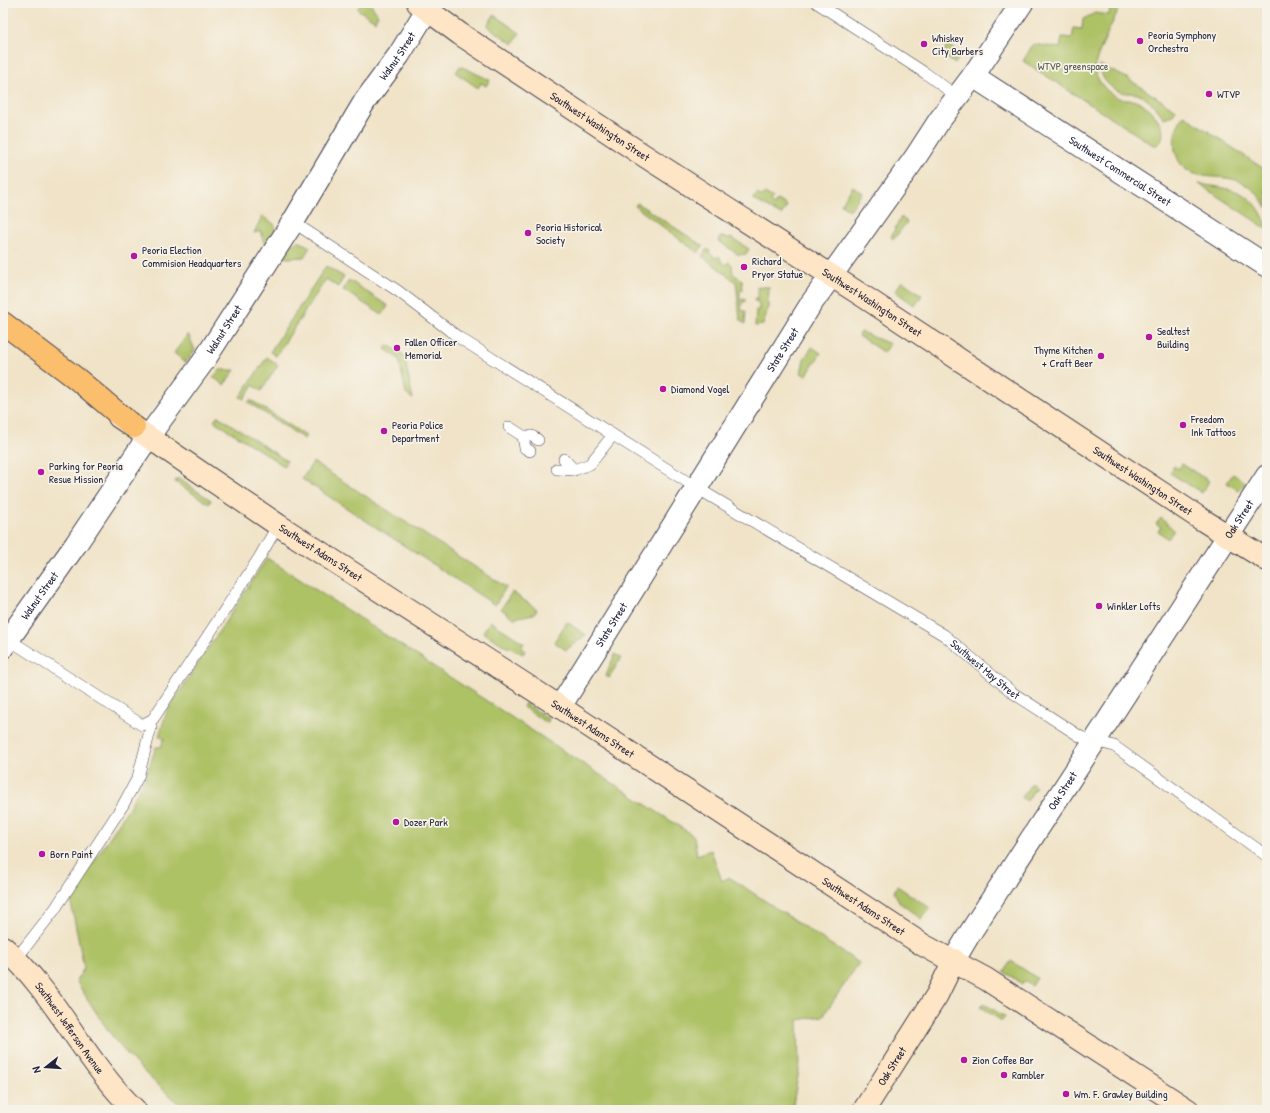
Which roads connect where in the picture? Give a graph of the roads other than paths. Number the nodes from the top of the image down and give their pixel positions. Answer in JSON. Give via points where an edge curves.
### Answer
{"nodes":[{"id":1,"x":817,"y":3,"type":"edge"},
{"id":2,"x":1022,"y":3,"type":"edge"},
{"id":3,"x":425,"y":5,"type":"edge"},
{"id":4,"x":973,"y":76,"type":"junction"},
{"id":5,"x":958,"y":97,"type":"junction"},
{"id":6,"x":293,"y":222,"type":"junction"},
{"id":7,"x":1267,"y":266,"type":"edge"},
{"id":8,"x":831,"y":276,"type":"junction"},
{"id":9,"x":3,"y":323,"type":"edge"},
{"id":10,"x":3,"y":336,"type":"edge"},
{"id":11,"x":509,"y":427,"type":"dead end"},
{"id":12,"x":141,"y":432,"type":"junction"},
{"id":13,"x":613,"y":435,"type":"junction"},
{"id":14,"x":523,"y":436,"type":"junction"},
{"id":15,"x":538,"y":440,"type":"dead end"},
{"id":16,"x":530,"y":451,"type":"dead end"},
{"id":17,"x":564,"y":459,"type":"dead end"},
{"id":18,"x":557,"y":469,"type":"dead end"},
{"id":19,"x":574,"y":470,"type":"junction"},
{"id":20,"x":1267,"y":476,"type":"edge"},
{"id":21,"x":697,"y":488,"type":"junction"},
{"id":22,"x":278,"y":525,"type":"junction"},
{"id":23,"x":1228,"y":536,"type":"junction"},
{"id":24,"x":1267,"y":560,"type":"edge"},
{"id":25,"x":6,"y":643,"type":"edge"},
{"id":26,"x":560,"y":707,"type":"junction"},
{"id":27,"x":147,"y":723,"type":"junction"},
{"id":28,"x":1096,"y":740,"type":"junction"},
{"id":29,"x":1267,"y":856,"type":"edge"},
{"id":30,"x":10,"y":953,"type":"edge"},
{"id":31,"x":954,"y":960,"type":"junction"},
{"id":32,"x":135,"y":1110,"type":"edge"},
{"id":33,"x":864,"y":1110,"type":"edge"},
{"id":34,"x":1188,"y":1110,"type":"edge"}],
"edges":[{"from":1,"to":5,"type":"lane"},
{"from":2,"to":4,"type":"street","name":"State Street"},
{"from":3,"to":6,"type":"street","name":"Walnut Street","via":[[399,55],[365,102]]},
{"from":3,"to":8,"type":"main road","name":"Southwest Washington Street","via":[[618,138]]},
{"from":4,"to":5,"type":"street","name":"State Street"},
{"from":4,"to":7,"type":"street","name":"Southwest Commercial Street"},
{"from":5,"to":8,"type":"street","name":"State Street"},
{"from":6,"to":12,"type":"street","name":"Walnut Street","via":[[202,362]]},
{"from":6,"to":13,"type":"lane","name":"Southwest May Street","via":[[398,291],[458,337]]},
{"from":8,"to":21,"type":"street","name":"State Street"},
{"from":8,"to":23,"type":"main road","name":"Southwest Washington Street"},
{"from":9,"to":12,"type":"main road"},
{"from":10,"to":12,"type":"main road","name":"Southwest Adams Street"},
{"from":11,"to":14,"type":"lane"},
{"from":12,"to":22,"type":"main road","name":"Southwest Adams Street"},
{"from":12,"to":25,"type":"street","name":"Walnut Street","via":[[76,544]]},
{"from":13,"to":19,"type":"lane","via":[[590,464]]},
{"from":13,"to":21,"type":"lane","name":"Southwest May Street"},
{"from":14,"to":15,"type":"lane","via":[[532,436]]},
{"from":14,"to":16,"type":"lane","via":[[525,448]]},
{"from":17,"to":19,"type":"lane"},
{"from":18,"to":19,"type":"lane"},
{"from":20,"to":23,"type":"street","name":"Oak Street"},
{"from":21,"to":26,"type":"street","name":"State Street"},
{"from":21,"to":28,"type":"lane","name":"Southwest May Street","via":[[944,635],[1013,693],[1081,737]]},
{"from":22,"to":26,"type":"main road","name":"Southwest Adams Street"},
{"from":22,"to":27,"type":"lane","via":[[153,719]]},
{"from":23,"to":24,"type":"main road","name":"Southwest Washington Street"},
{"from":23,"to":28,"type":"street","name":"Oak Street"},
{"from":25,"to":27,"type":"lane","via":[[142,725]]},
{"from":26,"to":31,"type":"main road","name":"Southwest Adams Street","via":[[923,945]]},
{"from":27,"to":30,"type":"lane","via":[[151,728],[134,784],[55,909]]},
{"from":28,"to":29,"type":"lane","name":"Southwest May Street","via":[[1114,746]]},
{"from":28,"to":31,"type":"street","name":"Oak Street"},
{"from":30,"to":32,"type":"main road","name":"Southwest Jefferson Avenue","via":[[48,997],[104,1077]]},
{"from":31,"to":33,"type":"main road","name":"Oak Street","via":[[937,996]]},
{"from":31,"to":34,"type":"main road","name":"Southwest Adams Street"}]}
